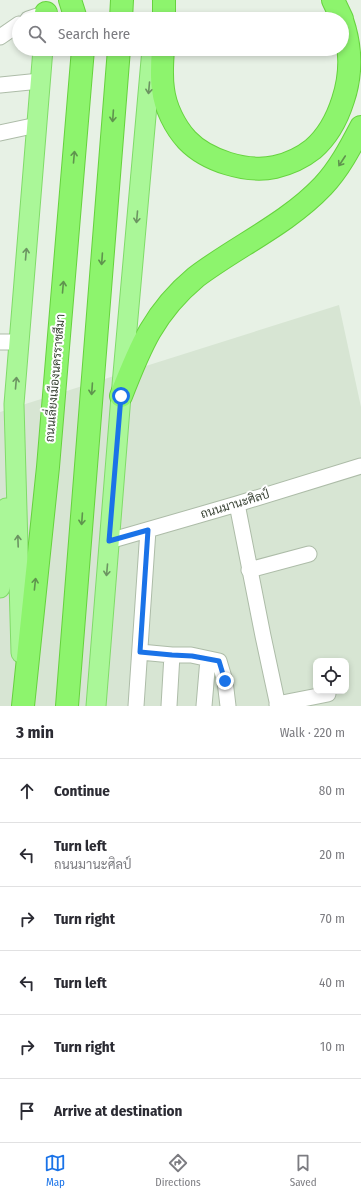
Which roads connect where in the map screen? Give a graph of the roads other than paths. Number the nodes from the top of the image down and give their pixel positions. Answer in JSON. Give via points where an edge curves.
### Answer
{"nodes":[{"id":1,"x":70,"y":0,"type":"edge"},
{"id":2,"x":86,"y":0,"type":"edge"},
{"id":3,"x":122,"y":0,"type":"edge"},
{"id":4,"x":156,"y":0,"type":"edge"},
{"id":5,"x":164,"y":0,"type":"edge"},
{"id":6,"x":333,"y":0,"type":"edge"},
{"id":7,"x":74,"y":12,"type":"edge"},
{"id":8,"x":85,"y":12,"type":"edge"},
{"id":9,"x":121,"y":12,"type":"edge"},
{"id":10,"x":155,"y":12,"type":"edge"},
{"id":11,"x":164,"y":12,"type":"edge"},
{"id":12,"x":339,"y":12,"type":"edge"},
{"id":13,"x":12,"y":29,"type":"edge"},
{"id":14,"x":0,"y":38,"type":"edge"},
{"id":15,"x":349,"y":47,"type":"edge"},
{"id":16,"x":42,"y":56,"type":"edge"},
{"id":17,"x":82,"y":56,"type":"edge"},
{"id":18,"x":118,"y":56,"type":"edge"},
{"id":19,"x":151,"y":56,"type":"edge"},
{"id":20,"x":163,"y":56,"type":"edge"},
{"id":21,"x":40,"y":81,"type":"junction"},
{"id":22,"x":0,"y":85,"type":"edge"},
{"id":23,"x":36,"y":125,"type":"junction"},
{"id":24,"x":361,"y":127,"type":"edge"},
{"id":25,"x":0,"y":133,"type":"edge"},
{"id":26,"x":0,"y":342,"type":"edge"},
{"id":27,"x":19,"y":342,"type":"junction"},
{"id":28,"x":121,"y":396,"type":"junction"},
{"id":29,"x":14,"y":404,"type":"junction"},
{"id":30,"x":361,"y":466,"type":"edge"},
{"id":31,"x":237,"y":504,"type":"junction"},
{"id":32,"x":148,"y":530,"type":"junction"},
{"id":33,"x":109,"y":541,"type":"junction"},
{"id":34,"x":309,"y":554,"type":"dead end"},
{"id":35,"x":1,"y":555,"type":"edge"},
{"id":36,"x":249,"y":570,"type":"junction"},
{"id":37,"x":0,"y":588,"type":"edge"},
{"id":38,"x":140,"y":652,"type":"junction"},
{"id":39,"x":172,"y":655,"type":"junction"},
{"id":40,"x":208,"y":659,"type":"junction"},
{"id":41,"x":328,"y":694,"type":"dead end"},
{"id":42,"x":277,"y":705,"type":"edge"},
{"id":43,"x":22,"y":706,"type":"edge"},
{"id":44,"x":67,"y":706,"type":"edge"},
{"id":45,"x":96,"y":706,"type":"edge"},
{"id":46,"x":136,"y":706,"type":"edge"},
{"id":47,"x":169,"y":706,"type":"edge"},
{"id":48,"x":204,"y":706,"type":"edge"},
{"id":49,"x":228,"y":706,"type":"edge"}],
"edges":[{"from":1,"to":7,"type":"highway"},
{"from":2,"to":8,"type":"highway"},
{"from":3,"to":9,"type":"highway"},
{"from":4,"to":10,"type":"main road"},
{"from":5,"to":11,"type":"highway"},
{"from":6,"to":12,"type":"highway"},
{"from":13,"to":14,"type":"street"},
{"from":15,"to":20,"type":"highway","via":[[347,83],[332,126],[323,138],[302,156],[275,167],[262,168],[247,168],[215,159],[188,141],[168,108],[163,89]]},
{"from":16,"to":21,"type":"main road"},
{"from":43,"to":17,"type":"highway","name":"ถนนเลี่ยงเมืองนครราชสีมา","one_way":true,"via":[[48,467]]},
{"from":18,"to":44,"type":"highway","one_way":true},
{"from":19,"to":28,"type":"main road","one_way":true},
{"from":21,"to":22,"type":"street"},
{"from":21,"to":23,"type":"main road"},
{"from":23,"to":25,"type":"street"},
{"from":27,"to":23,"type":"main road","one_way":true},
{"from":24,"to":28,"type":"highway","one_way":true,"via":[[335,172],[312,197],[268,230],[196,277],[171,300],[149,331]]},
{"from":26,"to":27,"type":"street"},
{"from":29,"to":27,"type":"main road","one_way":true},
{"from":28,"to":33,"type":"main road"},
{"from":29,"to":35,"type":"main road"},
{"from":43,"to":29,"type":"main road","one_way":true},
{"from":30,"to":31,"type":"street","name":"ถนนมานะศิลป์"},
{"from":31,"to":32,"type":"street","name":"ถนนมานะศิลป์"},
{"from":31,"to":36,"type":"street"},
{"from":32,"to":33,"type":"street","name":"ถนนมานะศิลป์"},
{"from":32,"to":38,"type":"street"},
{"from":33,"to":45,"type":"main road","one_way":true},
{"from":34,"to":36,"type":"street"},
{"from":35,"to":37,"type":"main road"},
{"from":36,"to":42,"type":"street"},
{"from":38,"to":39,"type":"street"},
{"from":38,"to":46,"type":"street"},
{"from":39,"to":40,"type":"street"},
{"from":39,"to":47,"type":"street"},
{"from":40,"to":48,"type":"street"},
{"from":40,"to":49,"type":"street","via":[[219,661]]},
{"from":41,"to":42,"type":"street"}]}
